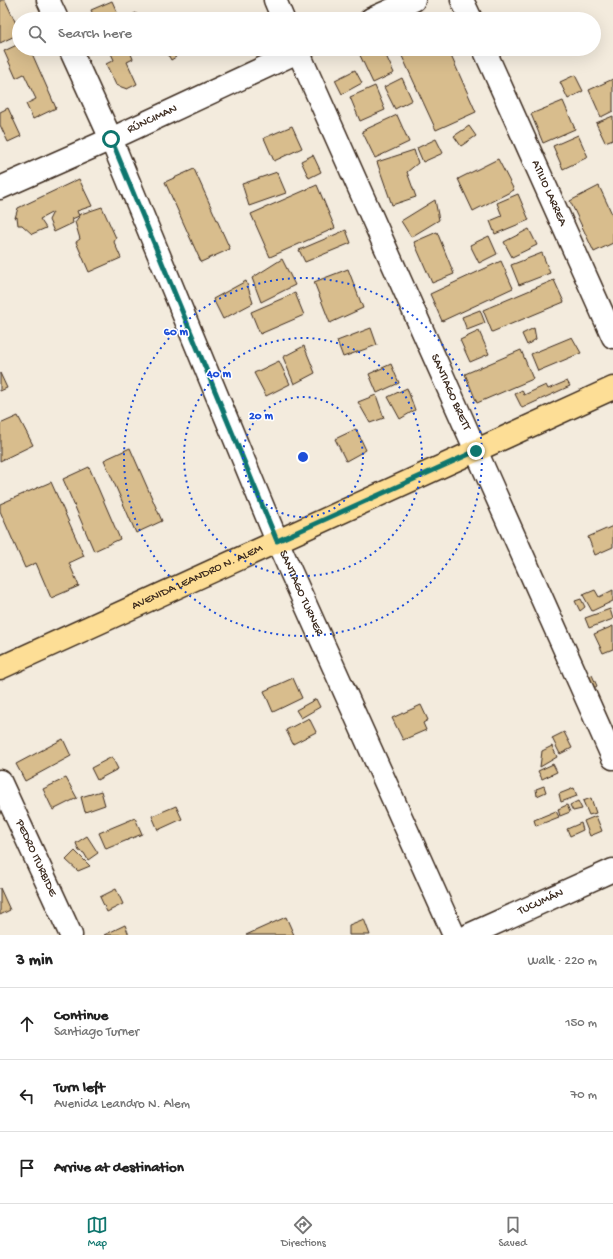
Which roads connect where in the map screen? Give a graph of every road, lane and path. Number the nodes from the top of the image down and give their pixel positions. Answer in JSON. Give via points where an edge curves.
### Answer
{"nodes":[{"id":1,"x":48,"y":0,"type":"edge"},
{"id":2,"x":274,"y":0,"type":"edge"},
{"id":3,"x":414,"y":0,"type":"edge"},
{"id":4,"x":462,"y":0,"type":"edge"},
{"id":5,"x":54,"y":12,"type":"edge"},
{"id":6,"x":280,"y":12,"type":"edge"},
{"id":7,"x":387,"y":12,"type":"edge"},
{"id":8,"x":467,"y":12,"type":"edge"},
{"id":9,"x":73,"y":56,"type":"edge"},
{"id":10,"x":287,"y":56,"type":"edge"},
{"id":11,"x":303,"y":56,"type":"edge"},
{"id":12,"x":487,"y":56,"type":"edge"},
{"id":13,"x":111,"y":139,"type":"junction"},
{"id":14,"x":0,"y":188,"type":"edge"},
{"id":15,"x":613,"y":337,"type":"edge"},
{"id":16,"x":613,"y":388,"type":"edge"},
{"id":17,"x":476,"y":451,"type":"junction"},
{"id":18,"x":277,"y":541,"type":"junction"},
{"id":19,"x":0,"y":668,"type":"edge"},
{"id":20,"x":613,"y":758,"type":"edge"},
{"id":21,"x":0,"y":781,"type":"edge"},
{"id":22,"x":613,"y":870,"type":"edge"},
{"id":23,"x":71,"y":935,"type":"edge"},
{"id":24,"x":454,"y":935,"type":"edge"},
{"id":25,"x":468,"y":935,"type":"edge"}],
"edges":[{"from":1,"to":5,"type":"street"},
{"from":2,"to":6,"type":"street"},
{"from":3,"to":7,"type":"street"},
{"from":4,"to":8,"type":"street"},
{"from":9,"to":13,"type":"street","name":"SANTIAGO TURNER"},
{"from":10,"to":13,"type":"street","name":"RÚNCIMAN"},
{"from":11,"to":17,"type":"street","name":"SANTIAGO BRETT"},
{"from":12,"to":15,"type":"street","name":"ATILIO LARREA"},
{"from":13,"to":14,"type":"street","name":"RÚNCIMAN"},
{"from":13,"to":18,"type":"street","name":"SANTIAGO TURNER"},
{"from":16,"to":17,"type":"main road","name":"AVENIDA LEANDRO N. ALEM"},
{"from":17,"to":18,"type":"main road","name":"AVENIDA LEANDRO N. ALEM"},
{"from":17,"to":20,"type":"street","name":"SANTIAGO BRETT"},
{"from":18,"to":19,"type":"main road","name":"AVENIDA LEANDRO N. ALEM"},
{"from":18,"to":24,"type":"street","name":"SANTIAGO TURNER"},
{"from":21,"to":23,"type":"street","name":"PEDRO ITURBIDE"},
{"from":22,"to":25,"type":"street","name":"TUCUMÁN"}]}
